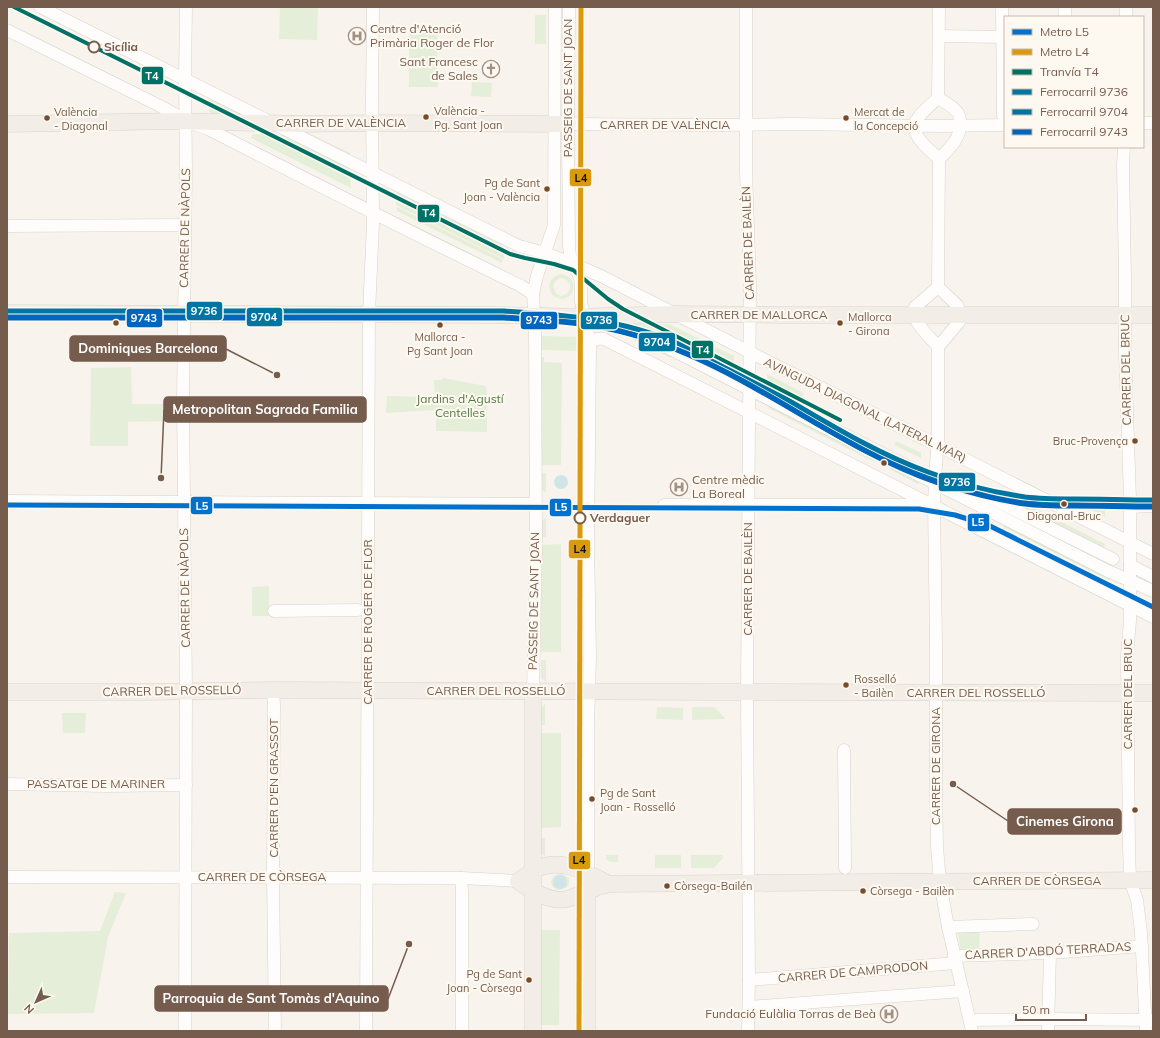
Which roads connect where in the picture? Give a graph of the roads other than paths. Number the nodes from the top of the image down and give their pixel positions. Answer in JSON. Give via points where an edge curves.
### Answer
{"nodes":[{"id":1,"x":40,"y":7,"type":"edge"},
{"id":2,"x":186,"y":7,"type":"edge"},
{"id":3,"x":373,"y":7,"type":"edge"},
{"id":4,"x":555,"y":7,"type":"edge"},
{"id":5,"x":569,"y":7,"type":"edge"},
{"id":6,"x":746,"y":7,"type":"edge"},
{"id":7,"x":939,"y":7,"type":"edge"},
{"id":8,"x":1002,"y":7,"type":"edge"},
{"id":9,"x":7,"y":30,"type":"edge"},
{"id":10,"x":939,"y":36,"type":"junction"},
{"id":11,"x":1003,"y":37,"type":"edge"},
{"id":12,"x":185,"y":79,"type":"junction"},
{"id":13,"x":938,"y":98,"type":"junction"},
{"id":14,"x":1004,"y":120,"type":"edge"},
{"id":15,"x":186,"y":121,"type":"junction"},
{"id":16,"x":916,"y":122,"type":"junction"},
{"id":17,"x":274,"y":123,"type":"junction"},
{"id":18,"x":372,"y":123,"type":"junction"},
{"id":19,"x":7,"y":124,"type":"edge"},
{"id":20,"x":561,"y":124,"type":"junction"},
{"id":21,"x":746,"y":125,"type":"junction"},
{"id":22,"x":961,"y":126,"type":"junction"},
{"id":23,"x":1124,"y":148,"type":"edge"},
{"id":24,"x":939,"y":159,"type":"junction"},
{"id":25,"x":372,"y":173,"type":"junction"},
{"id":26,"x":373,"y":213,"type":"junction"},
{"id":27,"x":185,"y":225,"type":"junction"},
{"id":28,"x":7,"y":226,"type":"edge"},
{"id":29,"x":543,"y":257,"type":"junction"},
{"id":30,"x":574,"y":264,"type":"junction"},
{"id":31,"x":938,"y":287,"type":"junction"},
{"id":32,"x":533,"y":294,"type":"junction"},
{"id":33,"x":958,"y":310,"type":"junction"},
{"id":34,"x":584,"y":312,"type":"junction"},
{"id":35,"x":7,"y":313,"type":"edge"},
{"id":36,"x":184,"y":314,"type":"junction"},
{"id":37,"x":369,"y":314,"type":"junction"},
{"id":38,"x":676,"y":314,"type":"junction"},
{"id":39,"x":913,"y":314,"type":"junction"},
{"id":40,"x":534,"y":315,"type":"junction"},
{"id":41,"x":749,"y":315,"type":"junction"},
{"id":42,"x":1125,"y":315,"type":"junction"},
{"id":43,"x":1153,"y":315,"type":"edge"},
{"id":44,"x":605,"y":316,"type":"junction"},
{"id":45,"x":590,"y":345,"type":"junction"},
{"id":46,"x":938,"y":347,"type":"junction"},
{"id":47,"x":749,"y":351,"type":"junction"},
{"id":48,"x":749,"y":389,"type":"junction"},
{"id":49,"x":749,"y":412,"type":"junction"},
{"id":50,"x":938,"y":446,"type":"junction"},
{"id":51,"x":952,"y":479,"type":"dead end"},
{"id":52,"x":935,"y":483,"type":"junction"},
{"id":53,"x":7,"y":501,"type":"edge"},
{"id":54,"x":184,"y":502,"type":"junction"},
{"id":55,"x":368,"y":504,"type":"junction"},
{"id":56,"x":535,"y":504,"type":"junction"},
{"id":57,"x":664,"y":505,"type":"dead end"},
{"id":58,"x":748,"y":505,"type":"junction"},
{"id":59,"x":934,"y":505,"type":"junction"},
{"id":60,"x":1153,"y":506,"type":"edge"},
{"id":61,"x":1130,"y":507,"type":"junction"},
{"id":62,"x":1130,"y":543,"type":"junction"},
{"id":63,"x":1153,"y":554,"type":"edge"},
{"id":64,"x":1113,"y":559,"type":"dead end"},
{"id":65,"x":1130,"y":565,"type":"junction"},
{"id":66,"x":1153,"y":577,"type":"edge"},
{"id":67,"x":1130,"y":580,"type":"junction"},
{"id":68,"x":1153,"y":591,"type":"edge"},
{"id":69,"x":1130,"y":605,"type":"junction"},
{"id":70,"x":358,"y":610,"type":"dead end"},
{"id":71,"x":274,"y":611,"type":"dead end"},
{"id":72,"x":1153,"y":617,"type":"edge"},
{"id":73,"x":273,"y":690,"type":"junction"},
{"id":74,"x":368,"y":690,"type":"junction"},
{"id":75,"x":186,"y":691,"type":"junction"},
{"id":76,"x":533,"y":691,"type":"junction"},
{"id":77,"x":590,"y":691,"type":"junction"},
{"id":78,"x":7,"y":692,"type":"edge"},
{"id":79,"x":748,"y":692,"type":"junction"},
{"id":80,"x":1153,"y":692,"type":"edge"},
{"id":81,"x":936,"y":693,"type":"junction"},
{"id":82,"x":1127,"y":693,"type":"junction"},
{"id":83,"x":844,"y":750,"type":"dead end"},
{"id":84,"x":7,"y":784,"type":"edge"},
{"id":85,"x":186,"y":785,"type":"junction"},
{"id":86,"x":845,"y":868,"type":"dead end"},
{"id":87,"x":533,"y":871,"type":"junction"},
{"id":88,"x":588,"y":873,"type":"junction"},
{"id":89,"x":7,"y":877,"type":"edge"},
{"id":90,"x":186,"y":877,"type":"junction"},
{"id":91,"x":273,"y":878,"type":"junction"},
{"id":92,"x":367,"y":878,"type":"junction"},
{"id":93,"x":461,"y":878,"type":"junction"},
{"id":94,"x":1130,"y":880,"type":"junction"},
{"id":95,"x":1153,"y":880,"type":"edge"},
{"id":96,"x":518,"y":881,"type":"junction"},
{"id":97,"x":940,"y":882,"type":"junction"},
{"id":98,"x":748,"y":883,"type":"junction"},
{"id":99,"x":609,"y":884,"type":"junction"},
{"id":100,"x":533,"y":891,"type":"junction"},
{"id":101,"x":587,"y":891,"type":"junction"},
{"id":102,"x":1033,"y":924,"type":"dead end"},
{"id":103,"x":948,"y":927,"type":"junction"},
{"id":104,"x":1142,"y":946,"type":"junction"},
{"id":105,"x":1050,"y":953,"type":"junction"},
{"id":106,"x":955,"y":959,"type":"junction"},
{"id":107,"x":749,"y":980,"type":"junction"},
{"id":108,"x":964,"y":991,"type":"junction"},
{"id":109,"x":749,"y":1007,"type":"junction"},
{"id":110,"x":1148,"y":1024,"type":"edge"},
{"id":111,"x":1048,"y":1025,"type":"edge"},
{"id":112,"x":971,"y":1026,"type":"edge"},
{"id":113,"x":185,"y":1031,"type":"edge"},
{"id":114,"x":275,"y":1031,"type":"edge"},
{"id":115,"x":366,"y":1031,"type":"edge"},
{"id":116,"x":462,"y":1031,"type":"edge"},
{"id":117,"x":533,"y":1031,"type":"edge"},
{"id":118,"x":587,"y":1031,"type":"edge"},
{"id":119,"x":748,"y":1031,"type":"edge"}],
"edges":[{"from":1,"to":12,"type":"street"},
{"from":2,"to":12,"type":"street"},
{"from":3,"to":18,"type":"street"},
{"from":4,"to":20,"type":"street","name":"PASSEIG DE SANT JOAN"},
{"from":5,"to":20,"type":"street","name":"PASSEIG DE SANT JOAN"},
{"from":6,"to":21,"type":"street","name":"CARRER DE BAILÈN"},
{"from":7,"to":10,"type":"street"},
{"from":8,"to":11,"type":"street"},
{"from":9,"to":15,"type":"street"},
{"from":10,"to":11,"type":"street"},
{"from":10,"to":13,"type":"street"},
{"from":11,"to":14,"type":"street"},
{"from":12,"to":15,"type":"street","name":"CARRER DE NÀPOLS"},
{"from":12,"to":17,"type":"street"},
{"from":13,"to":16,"type":"street"},
{"from":13,"to":22,"type":"street","via":[[958,112]]},
{"from":14,"to":22,"type":"street","name":"CARRER DE VALÈNCIA"},
{"from":15,"to":17,"type":"main road","name":"CARRER DE VALÈNCIA"},
{"from":15,"to":19,"type":"main road","name":"CARRER DE VALÈNCIA"},
{"from":15,"to":26,"type":"street"},
{"from":15,"to":27,"type":"street","name":"CARRER DE NÀPOLS"},
{"from":16,"to":21,"type":"street","name":"CARRER DE VALÈNCIA"},
{"from":16,"to":22,"type":"street","name":"CARRER DE VALÈNCIA"},
{"from":16,"to":24,"type":"street","via":[[917,136]]},
{"from":17,"to":18,"type":"main road","name":"CARRER DE VALÈNCIA"},
{"from":17,"to":25,"type":"street"},
{"from":18,"to":20,"type":"main road","name":"CARRER DE VALÈNCIA"},
{"from":18,"to":25,"type":"street"},
{"from":20,"to":21,"type":"street","name":"CARRER DE VALÈNCIA"},
{"from":20,"to":29,"type":"street","name":"PASSEIG DE SANT JOAN","via":[[554,225]]},
{"from":20,"to":30,"type":"street","name":"PASSEIG DE SANT JOAN","via":[[570,256]]},
{"from":21,"to":41,"type":"street","name":"CARRER DE BAILÈN"},
{"from":22,"to":24,"type":"street","via":[[956,140]]},
{"from":23,"to":42,"type":"street","name":"CARRER DEL BRUC"},
{"from":24,"to":31,"type":"street"},
{"from":25,"to":26,"type":"street","name":"CARRER DE ROGER DE FLOR"},
{"from":25,"to":29,"type":"street"},
{"from":26,"to":32,"type":"street"},
{"from":26,"to":37,"type":"street","name":"CARRER DE ROGER DE FLOR"},
{"from":27,"to":28,"type":"street"},
{"from":27,"to":36,"type":"street","name":"CARRER DE NÀPOLS"},
{"from":29,"to":30,"type":"street"},
{"from":29,"to":32,"type":"street","name":"PASSEIG DE SANT JOAN"},
{"from":30,"to":34,"type":"street","name":"PASSEIG DE SANT JOAN","via":[[580,278]]},
{"from":30,"to":38,"type":"street","name":"AVINGUDA DIAGONAL (LATERAL MAR)"},
{"from":31,"to":33,"type":"street"},
{"from":31,"to":39,"type":"street","via":[[915,307]]},
{"from":32,"to":40,"type":"street","name":"PASSEIG DE SANT JOAN"},
{"from":33,"to":39,"type":"main road","name":"CARRER DE MALLORCA"},
{"from":33,"to":42,"type":"main road","name":"CARRER DE MALLORCA"},
{"from":33,"to":46,"type":"street","via":[[959,322]]},
{"from":34,"to":40,"type":"main road","name":"CARRER DE MALLORCA"},
{"from":34,"to":44,"type":"main road","name":"CARRER DE MALLORCA"},
{"from":34,"to":45,"type":"street"},
{"from":35,"to":36,"type":"main road"},
{"from":36,"to":37,"type":"main road"},
{"from":36,"to":54,"type":"street","name":"CARRER DE NÀPOLS"},
{"from":37,"to":40,"type":"main road"},
{"from":37,"to":55,"type":"street","name":"CARRER DE ROGER DE FLOR"},
{"from":38,"to":41,"type":"main road","name":"CARRER DE MALLORCA"},
{"from":38,"to":44,"type":"main road","name":"CARRER DE MALLORCA"},
{"from":38,"to":47,"type":"street","name":"AVINGUDA DIAGONAL (LATERAL MAR)"},
{"from":39,"to":41,"type":"main road","name":"CARRER DE MALLORCA"},
{"from":39,"to":46,"type":"street"},
{"from":40,"to":56,"type":"street","name":"PASSEIG DE SANT JOAN"},
{"from":41,"to":47,"type":"street","name":"CARRER DE BAILÈN"},
{"from":42,"to":43,"type":"main road","name":"CARRER DE MALLORCA"},
{"from":42,"to":61,"type":"street","name":"CARRER DEL BRUC"},
{"from":44,"to":48,"type":"street"},
{"from":45,"to":49,"type":"street","via":[[593,340],[604,339]]},
{"from":45,"to":77,"type":"street"},
{"from":46,"to":50,"type":"street"},
{"from":47,"to":48,"type":"street","name":"CARRER DE BAILÈN"},
{"from":47,"to":50,"type":"street","name":"AVINGUDA DIAGONAL (LATERAL MAR)"},
{"from":48,"to":49,"type":"street","name":"CARRER DE BAILÈN"},
{"from":48,"to":52,"type":"street"},
{"from":49,"to":58,"type":"street","name":"CARRER DE BAILÈN"},
{"from":49,"to":59,"type":"street"},
{"from":50,"to":52,"type":"street","name":"CARRER DE GIRONA"},
{"from":50,"to":62,"type":"street","name":"AVINGUDA DIAGONAL (LATERAL MAR)"},
{"from":51,"to":64,"type":"street"},
{"from":52,"to":59,"type":"street","name":"CARRER DE GIRONA"},
{"from":52,"to":67,"type":"street"},
{"from":53,"to":54,"type":"street"},
{"from":54,"to":55,"type":"street"},
{"from":54,"to":75,"type":"street","name":"CARRER DE NÀPOLS"},
{"from":55,"to":56,"type":"street"},
{"from":55,"to":74,"type":"street","name":"CARRER DE ROGER DE FLOR"},
{"from":56,"to":76,"type":"street","name":"PASSEIG DE SANT JOAN"},
{"from":57,"to":58,"type":"street"},
{"from":58,"to":59,"type":"street"},
{"from":58,"to":79,"type":"street","name":"CARRER DE BAILÈN"},
{"from":59,"to":69,"type":"street"},
{"from":59,"to":81,"type":"street","name":"CARRER DE GIRONA"},
{"from":60,"to":61,"type":"street"},
{"from":61,"to":62,"type":"street","name":"CARRER DEL BRUC"},
{"from":62,"to":63,"type":"street","name":"AVINGUDA DIAGONAL (LATERAL MAR)"},
{"from":62,"to":65,"type":"street","name":"CARRER DEL BRUC"},
{"from":65,"to":66,"type":"street"},
{"from":65,"to":67,"type":"street","name":"CARRER DEL BRUC"},
{"from":67,"to":68,"type":"street"},
{"from":67,"to":69,"type":"street","name":"CARRER DEL BRUC"},
{"from":69,"to":72,"type":"street"},
{"from":69,"to":82,"type":"street","name":"CARRER DEL BRUC"},
{"from":70,"to":71,"type":"street"},
{"from":73,"to":74,"type":"main road","name":"CARRER DEL ROSSELLÓ"},
{"from":73,"to":75,"type":"main road","name":"CARRER DEL ROSSELLÓ"},
{"from":73,"to":91,"type":"street","name":"CARRER D'EN GRASSOT"},
{"from":74,"to":76,"type":"main road","name":"CARRER DEL ROSSELLÓ"},
{"from":74,"to":92,"type":"street","name":"CARRER DE ROGER DE FLOR"},
{"from":75,"to":78,"type":"main road","name":"CARRER DEL ROSSELLÓ"},
{"from":75,"to":85,"type":"street","name":"CARRER DE NÀPOLS"},
{"from":76,"to":77,"type":"main road","name":"CARRER DEL ROSSELLÓ"},
{"from":76,"to":87,"type":"main road","name":"PASSEIG DE SANT JOAN"},
{"from":77,"to":79,"type":"main road","name":"CARRER DEL ROSSELLÓ"},
{"from":77,"to":88,"type":"street"},
{"from":79,"to":81,"type":"main road","name":"CARRER DEL ROSSELLÓ"},
{"from":79,"to":98,"type":"street","name":"CARRER DE BAILÈN"},
{"from":80,"to":82,"type":"main road","name":"CARRER DEL ROSSELLÓ"},
{"from":81,"to":82,"type":"main road","name":"CARRER DEL ROSSELLÓ"},
{"from":81,"to":97,"type":"street","name":"CARRER DE GIRONA","via":[[937,844]]},
{"from":82,"to":94,"type":"street","name":"CARRER DEL BRUC"},
{"from":83,"to":86,"type":"street"},
{"from":84,"to":85,"type":"street","name":"PASSATGE DE MARINER"},
{"from":85,"to":90,"type":"street","name":"CARRER DE NÀPOLS"},
{"from":87,"to":88,"type":"main road","via":[[562,864]]},
{"from":87,"to":96,"type":"main road"},
{"from":87,"to":100,"type":"main road","name":"PASSEIG DE SANT JOAN"},
{"from":88,"to":99,"type":"main road"},
{"from":88,"to":101,"type":"main road"},
{"from":89,"to":90,"type":"street","name":"CARRER DE CÒRSEGA"},
{"from":90,"to":91,"type":"street","name":"CARRER DE CÒRSEGA"},
{"from":90,"to":113,"type":"street","name":"CARRER DE NÀPOLS"},
{"from":91,"to":92,"type":"street","name":"CARRER DE CÒRSEGA"},
{"from":91,"to":114,"type":"street","name":"CARRER D'EN GRASSOT"},
{"from":92,"to":93,"type":"street","name":"CARRER DE CÒRSEGA"},
{"from":92,"to":115,"type":"street","name":"CARRER DE ROGER DE FLOR"},
{"from":93,"to":96,"type":"street","name":"CARRER DE CÒRSEGA"},
{"from":93,"to":116,"type":"street"},
{"from":94,"to":95,"type":"main road","name":"CARRER DE CÒRSEGA"},
{"from":94,"to":97,"type":"main road","name":"CARRER DE CÒRSEGA"},
{"from":94,"to":104,"type":"street","name":"CARRER DEL BRUC","via":[[1137,900]]},
{"from":96,"to":100,"type":"main road"},
{"from":97,"to":98,"type":"main road","name":"CARRER DE CÒRSEGA"},
{"from":97,"to":103,"type":"street","name":"CARRER DE GIRONA"},
{"from":98,"to":99,"type":"main road","name":"CARRER DE CÒRSEGA"},
{"from":98,"to":107,"type":"street","name":"CARRER DE BAILÈN"},
{"from":99,"to":101,"type":"main road"},
{"from":100,"to":101,"type":"main road","via":[[561,900]]},
{"from":100,"to":117,"type":"main road","name":"PASSEIG DE SANT JOAN"},
{"from":101,"to":118,"type":"main road"},
{"from":102,"to":103,"type":"street"},
{"from":103,"to":106,"type":"street","name":"CARRER DE GIRONA"},
{"from":104,"to":105,"type":"street","name":"CARRER D'ABDÓ TERRADAS"},
{"from":104,"to":110,"type":"street","name":"CARRER DEL BRUC"},
{"from":105,"to":106,"type":"street","name":"CARRER D'ABDÓ TERRADAS"},
{"from":105,"to":111,"type":"street"},
{"from":106,"to":107,"type":"street","name":"CARRER DE CAMPRODON"},
{"from":106,"to":108,"type":"street","name":"CARRER DE GIRONA"},
{"from":107,"to":109,"type":"street","name":"CARRER DE BAILÈN"},
{"from":108,"to":109,"type":"street"},
{"from":108,"to":112,"type":"street","name":"CARRER DE GIRONA"},
{"from":109,"to":119,"type":"street","name":"CARRER DE BAILÈN"},
{"from":110,"to":111,"type":"street"},
{"from":111,"to":112,"type":"street"}]}
